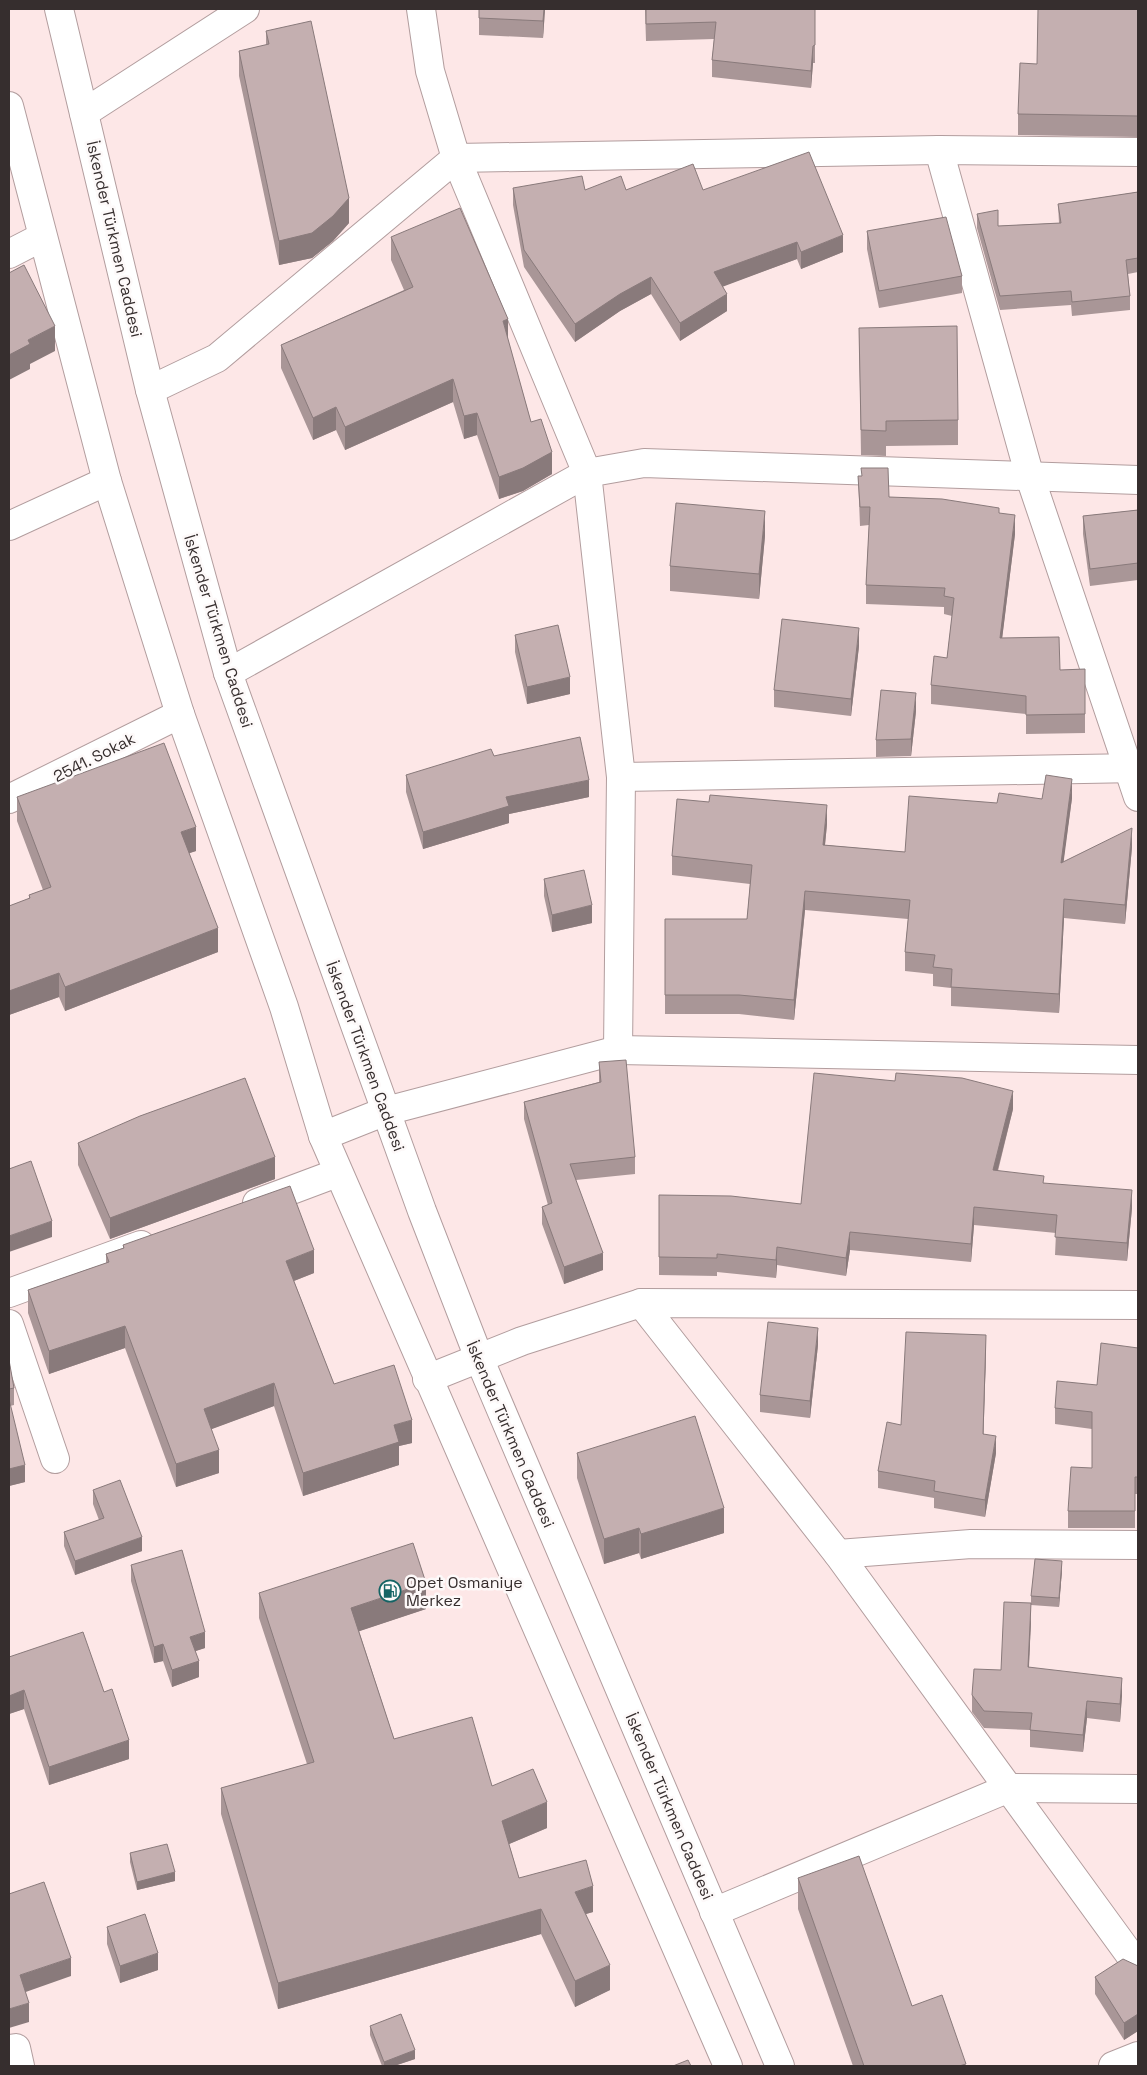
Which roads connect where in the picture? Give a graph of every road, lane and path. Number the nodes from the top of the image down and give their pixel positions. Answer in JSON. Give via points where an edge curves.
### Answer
{"nodes":[{"id":1,"x":59,"y":9,"type":"edge"},
{"id":2,"x":245,"y":9,"type":"edge"},
{"id":3,"x":421,"y":9,"type":"edge"},
{"id":4,"x":9,"y":106,"type":"edge"},
{"id":5,"x":84,"y":113,"type":"junction"},
{"id":6,"x":939,"y":150,"type":"junction"},
{"id":7,"x":1138,"y":152,"type":"edge"},
{"id":8,"x":456,"y":158,"type":"junction"},
{"id":9,"x":42,"y":237,"type":"junction"},
{"id":10,"x":9,"y":254,"type":"edge"},
{"id":11,"x":150,"y":390,"type":"junction"},
{"id":12,"x":587,"y":473,"type":"junction"},
{"id":13,"x":1030,"y":477,"type":"junction"},
{"id":14,"x":1138,"y":480,"type":"edge"},
{"id":15,"x":107,"y":481,"type":"junction"},
{"id":16,"x":9,"y":526,"type":"edge"},
{"id":17,"x":228,"y":673,"type":"junction"},
{"id":18,"x":180,"y":714,"type":"junction"},
{"id":19,"x":1133,"y":768,"type":"edge"},
{"id":20,"x":621,"y":777,"type":"junction"},
{"id":21,"x":1138,"y":797,"type":"edge"},
{"id":22,"x":9,"y":800,"type":"edge"},
{"id":23,"x":618,"y":1050,"type":"junction"},
{"id":24,"x":1138,"y":1060,"type":"edge"},
{"id":25,"x":386,"y":1111,"type":"junction"},
{"id":26,"x":323,"y":1136,"type":"junction"},
{"id":27,"x":337,"y":1173,"type":"junction"},
{"id":28,"x":234,"y":1211,"type":"edge"},
{"id":29,"x":168,"y":1235,"type":"edge"},
{"id":30,"x":9,"y":1293,"type":"edge"},
{"id":31,"x":641,"y":1303,"type":"junction"},
{"id":32,"x":1138,"y":1305,"type":"edge"},
{"id":33,"x":9,"y":1324,"type":"edge"},
{"id":34,"x":478,"y":1358,"type":"junction"},
{"id":35,"x":427,"y":1378,"type":"junction"},
{"id":36,"x":55,"y":1459,"type":"dead end"},
{"id":37,"x":1138,"y":1545,"type":"edge"},
{"id":38,"x":838,"y":1554,"type":"junction"},
{"id":39,"x":1010,"y":1788,"type":"junction"},
{"id":40,"x":1138,"y":1789,"type":"edge"},
{"id":41,"x":714,"y":1912,"type":"junction"},
{"id":42,"x":1138,"y":1966,"type":"edge"},
{"id":43,"x":9,"y":2049,"type":"edge"},
{"id":44,"x":1138,"y":2056,"type":"edge"},
{"id":45,"x":20,"y":2066,"type":"edge"},
{"id":46,"x":728,"y":2066,"type":"edge"},
{"id":47,"x":780,"y":2066,"type":"edge"},
{"id":48,"x":1112,"y":2066,"type":"edge"}],
"edges":[{"from":1,"to":5,"type":"street","name":"İskender Türkmen Caddesi"},
{"from":2,"to":5,"type":"street"},
{"from":3,"to":8,"type":"street","via":[[430,71]]},
{"from":4,"to":9,"type":"street"},
{"from":5,"to":11,"type":"street","name":"İskender Türkmen Caddesi"},
{"from":6,"to":7,"type":"street"},
{"from":6,"to":8,"type":"street"},
{"from":6,"to":13,"type":"street"},
{"from":8,"to":11,"type":"street","via":[[217,358]]},
{"from":8,"to":12,"type":"street"},
{"from":9,"to":10,"type":"street"},
{"from":9,"to":15,"type":"street"},
{"from":11,"to":17,"type":"street","name":"İskender Türkmen Caddesi"},
{"from":12,"to":13,"type":"street","via":[[644,463]]},
{"from":12,"to":17,"type":"street"},
{"from":12,"to":20,"type":"street"},
{"from":13,"to":14,"type":"street"},
{"from":13,"to":19,"type":"street"},
{"from":15,"to":16,"type":"street"},
{"from":15,"to":18,"type":"street"},
{"from":17,"to":25,"type":"street","name":"İskender Türkmen Caddesi"},
{"from":18,"to":22,"type":"street","name":"2541. Sokak"},
{"from":18,"to":26,"type":"street","via":[[284,1007]]},
{"from":19,"to":20,"type":"street"},
{"from":19,"to":21,"type":"street"},
{"from":20,"to":23,"type":"street"},
{"from":23,"to":24,"type":"street"},
{"from":23,"to":25,"type":"street"},
{"from":25,"to":26,"type":"street"},
{"from":25,"to":34,"type":"street","name":"İskender Türkmen Caddesi"},
{"from":26,"to":27,"type":"street"},
{"from":27,"to":28,"type":"street"},
{"from":27,"to":35,"type":"street"},
{"from":29,"to":30,"type":"street"},
{"from":31,"to":32,"type":"street"},
{"from":31,"to":34,"type":"street"},
{"from":31,"to":38,"type":"street"},
{"from":33,"to":36,"type":"street"},
{"from":34,"to":35,"type":"street"},
{"from":34,"to":41,"type":"street","name":"İskender Türkmen Caddesi"},
{"from":35,"to":46,"type":"street"},
{"from":37,"to":38,"type":"street","via":[[971,1544]]},
{"from":38,"to":39,"type":"street"},
{"from":39,"to":40,"type":"street"},
{"from":39,"to":41,"type":"street"},
{"from":39,"to":42,"type":"street"},
{"from":41,"to":47,"type":"street","name":"İskender Türkmen Caddesi"},
{"from":43,"to":45,"type":"street","via":[[16,2048]]},
{"from":44,"to":48,"type":"street"}]}
